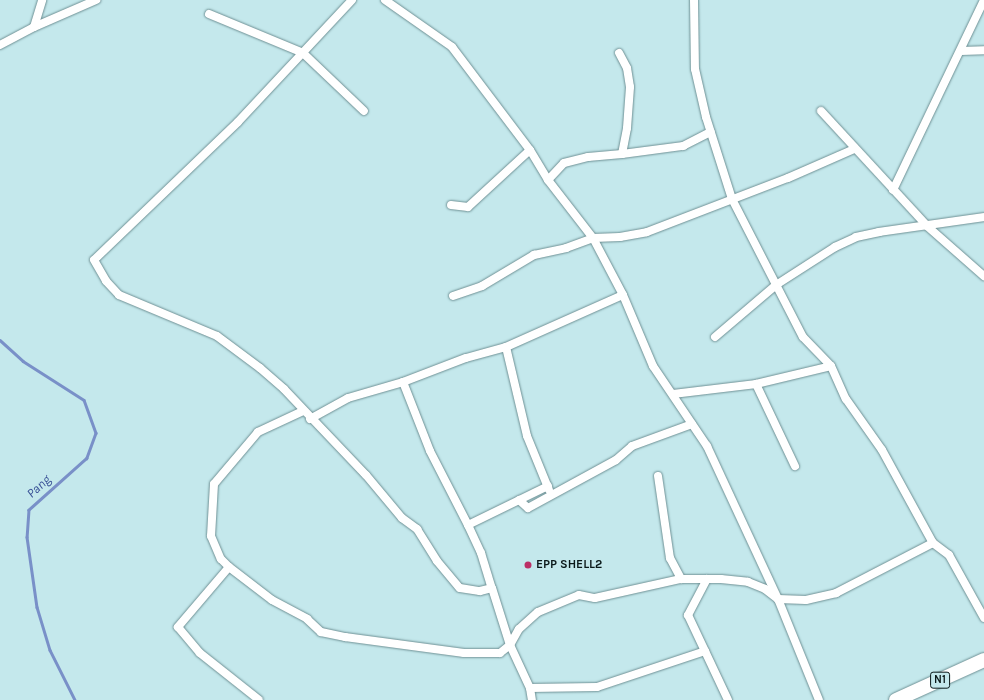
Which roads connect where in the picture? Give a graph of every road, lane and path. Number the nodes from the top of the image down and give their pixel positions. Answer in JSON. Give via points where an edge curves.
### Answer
{"nodes":[{"id":1,"x":42,"y":0,"type":"edge"},
{"id":2,"x":96,"y":0,"type":"edge"},
{"id":3,"x":352,"y":0,"type":"edge"},
{"id":4,"x":385,"y":0,"type":"edge"},
{"id":5,"x":694,"y":0,"type":"edge"},
{"id":6,"x":984,"y":0,"type":"edge"},
{"id":7,"x":209,"y":14,"type":"dead end"},
{"id":8,"x":34,"y":27,"type":"junction"},
{"id":9,"x":0,"y":45,"type":"edge"},
{"id":10,"x":984,"y":50,"type":"edge"},
{"id":11,"x":961,"y":51,"type":"junction"},
{"id":12,"x":303,"y":53,"type":"junction"},
{"id":13,"x":619,"y":53,"type":"dead end"},
{"id":14,"x":364,"y":111,"type":"dead end"},
{"id":15,"x":821,"y":111,"type":"dead end"},
{"id":16,"x":711,"y":132,"type":"junction"},
{"id":17,"x":854,"y":149,"type":"junction"},
{"id":18,"x":530,"y":150,"type":"junction"},
{"id":19,"x":622,"y":154,"type":"junction"},
{"id":20,"x":548,"y":180,"type":"junction"},
{"id":21,"x":893,"y":190,"type":"junction"},
{"id":22,"x":732,"y":199,"type":"junction"},
{"id":23,"x":451,"y":205,"type":"dead end"},
{"id":24,"x":984,"y":217,"type":"edge"},
{"id":25,"x":927,"y":226,"type":"junction"},
{"id":26,"x":593,"y":238,"type":"junction"},
{"id":27,"x":984,"y":276,"type":"edge"},
{"id":28,"x":776,"y":285,"type":"junction"},
{"id":29,"x":623,"y":295,"type":"junction"},
{"id":30,"x":453,"y":296,"type":"dead end"},
{"id":31,"x":715,"y":337,"type":"dead end"},
{"id":32,"x":506,"y":347,"type":"junction"},
{"id":33,"x":831,"y":366,"type":"junction"},
{"id":34,"x":403,"y":382,"type":"junction"},
{"id":35,"x":756,"y":384,"type":"junction"},
{"id":36,"x":673,"y":394,"type":"junction"},
{"id":37,"x":303,"y":411,"type":"junction"},
{"id":38,"x":310,"y":419,"type":"junction"},
{"id":39,"x":692,"y":424,"type":"junction"},
{"id":40,"x":795,"y":466,"type":"dead end"},
{"id":41,"x":658,"y":476,"type":"dead end"},
{"id":42,"x":548,"y":486,"type":"junction"},
{"id":43,"x":550,"y":495,"type":"junction"},
{"id":44,"x":519,"y":500,"type":"junction"},
{"id":45,"x":468,"y":525,"type":"junction"},
{"id":46,"x":933,"y":543,"type":"junction"},
{"id":47,"x":229,"y":567,"type":"junction"},
{"id":48,"x":681,"y":579,"type":"junction"},
{"id":49,"x":707,"y":579,"type":"junction"},
{"id":50,"x":492,"y":588,"type":"junction"},
{"id":51,"x":778,"y":599,"type":"junction"},
{"id":52,"x":984,"y":618,"type":"edge"},
{"id":53,"x":510,"y":645,"type":"junction"},
{"id":54,"x":705,"y":651,"type":"junction"},
{"id":55,"x":984,"y":660,"type":"edge"},
{"id":56,"x":530,"y":688,"type":"junction"},
{"id":57,"x":259,"y":700,"type":"edge"},
{"id":58,"x":532,"y":700,"type":"edge"},
{"id":59,"x":728,"y":700,"type":"edge"},
{"id":60,"x":819,"y":700,"type":"edge"},
{"id":61,"x":896,"y":700,"type":"edge"}],
"edges":[{"from":1,"to":8,"type":"street"},
{"from":2,"to":8,"type":"street"},
{"from":3,"to":12,"type":"street"},
{"from":4,"to":18,"type":"street","via":[[452,47]]},
{"from":5,"to":16,"type":"street","via":[[695,69]]},
{"from":6,"to":11,"type":"street"},
{"from":7,"to":12,"type":"street"},
{"from":8,"to":9,"type":"street"},
{"from":10,"to":11,"type":"street"},
{"from":11,"to":21,"type":"street"},
{"from":12,"to":14,"type":"street"},
{"from":12,"to":37,"type":"street","via":[[238,122],[94,260],[106,281],[119,295],[217,336],[284,389]]},
{"from":13,"to":19,"type":"street","via":[[627,68],[630,88]]},
{"from":15,"to":17,"type":"street"},
{"from":16,"to":19,"type":"street","via":[[683,146]]},
{"from":16,"to":22,"type":"street"},
{"from":17,"to":21,"type":"street"},
{"from":17,"to":22,"type":"street"},
{"from":18,"to":20,"type":"street"},
{"from":18,"to":23,"type":"street","via":[[468,207]]},
{"from":19,"to":20,"type":"street","via":[[588,157],[564,163]]},
{"from":20,"to":26,"type":"street"},
{"from":21,"to":25,"type":"street"},
{"from":22,"to":26,"type":"street","via":[[647,232]]},
{"from":22,"to":28,"type":"street"},
{"from":24,"to":25,"type":"street"},
{"from":25,"to":27,"type":"street"},
{"from":25,"to":28,"type":"street","via":[[856,237],[834,247]]},
{"from":26,"to":29,"type":"street"},
{"from":26,"to":30,"type":"street","via":[[566,248],[534,255],[482,286]]},
{"from":28,"to":31,"type":"street"},
{"from":28,"to":33,"type":"street","via":[[803,337]]},
{"from":29,"to":32,"type":"street"},
{"from":29,"to":36,"type":"street","via":[[653,366]]},
{"from":32,"to":34,"type":"street","via":[[466,358]]},
{"from":32,"to":42,"type":"street","via":[[527,436]]},
{"from":33,"to":35,"type":"street"},
{"from":33,"to":46,"type":"street","via":[[846,399],[882,450]]},
{"from":34,"to":38,"type":"street","via":[[348,398]]},
{"from":34,"to":45,"type":"street","via":[[430,451]]},
{"from":35,"to":36,"type":"street"},
{"from":35,"to":40,"type":"street"},
{"from":36,"to":39,"type":"street"},
{"from":37,"to":38,"type":"street"},
{"from":37,"to":47,"type":"street","via":[[258,432],[214,484],[211,536],[221,559]]},
{"from":38,"to":50,"type":"street","via":[[366,475],[402,518],[417,529],[437,561],[460,588],[480,591]]},
{"from":39,"to":43,"type":"street","via":[[632,446],[616,460]]},
{"from":39,"to":51,"type":"street","via":[[707,446]]},
{"from":41,"to":48,"type":"street","via":[[670,558]]},
{"from":42,"to":43,"type":"street"},
{"from":42,"to":44,"type":"street"},
{"from":43,"to":44,"type":"street","via":[[528,508]]},
{"from":44,"to":45,"type":"street"},
{"from":45,"to":50,"type":"street","via":[[481,553]]},
{"from":46,"to":51,"type":"street","via":[[836,593],[806,600]]},
{"from":46,"to":52,"type":"street","via":[[949,555]]},
{"from":47,"to":53,"type":"street","via":[[272,600],[307,619],[322,632],[384,644],[464,653],[500,653]]},
{"from":47,"to":57,"type":"street","via":[[178,627],[200,653]]},
{"from":48,"to":49,"type":"street"},
{"from":48,"to":53,"type":"street","via":[[595,598],[579,595],[538,612],[519,629]]},
{"from":49,"to":51,"type":"street","via":[[748,582],[765,589]]},
{"from":49,"to":54,"type":"street","via":[[688,615]]},
{"from":50,"to":53,"type":"street"},
{"from":51,"to":60,"type":"street"},
{"from":53,"to":56,"type":"street"},
{"from":54,"to":56,"type":"street","via":[[597,687]]},
{"from":54,"to":59,"type":"street"},
{"from":55,"to":61,"type":"highway","number":"N1"},
{"from":56,"to":58,"type":"street"}]}
